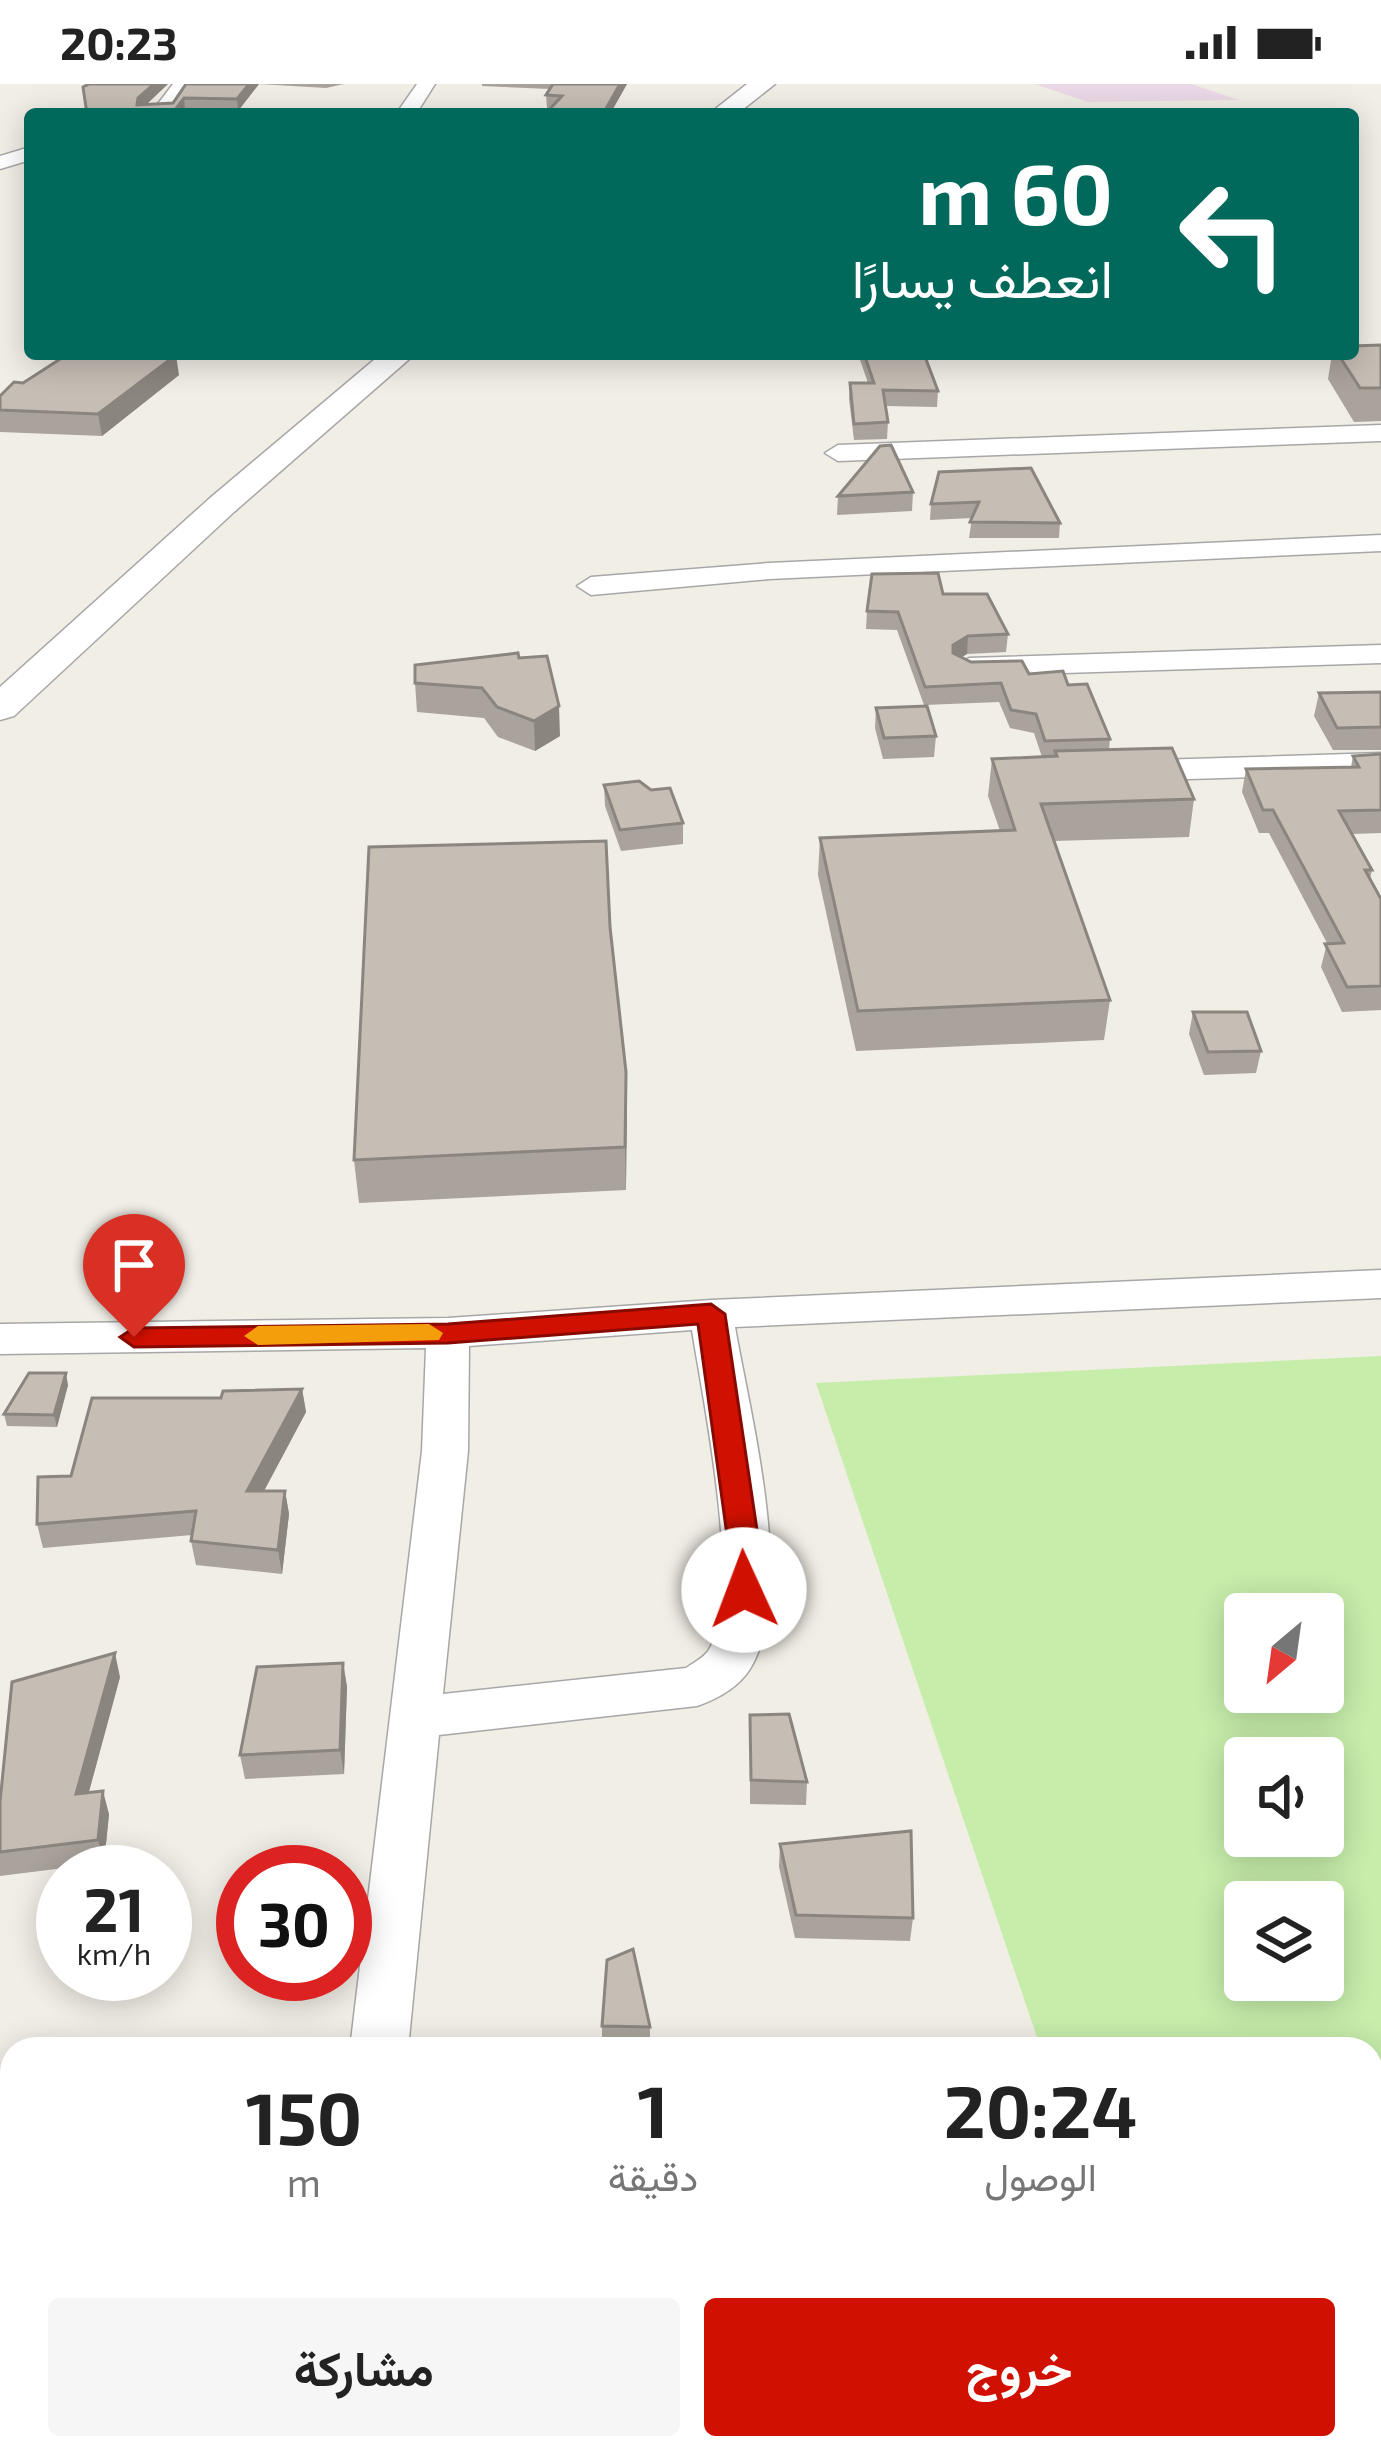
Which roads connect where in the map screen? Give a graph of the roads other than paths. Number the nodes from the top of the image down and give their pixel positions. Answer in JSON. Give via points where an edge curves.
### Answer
{"nodes":[{"id":1,"x":763,"y":84,"type":"edge"},
{"id":2,"x":729,"y":108,"type":"edge"},
{"id":3,"x":393,"y":360,"type":"edge"},
{"id":4,"x":1381,"y":433,"type":"edge"},
{"id":5,"x":838,"y":453,"type":"dead end"},
{"id":6,"x":1381,"y":543,"type":"edge"},
{"id":7,"x":591,"y":586,"type":"dead end"},
{"id":8,"x":1381,"y":654,"type":"edge"},
{"id":9,"x":969,"y":667,"type":"edge"},
{"id":10,"x":0,"y":708,"type":"edge"},
{"id":11,"x":1381,"y":763,"type":"edge"},
{"id":12,"x":1089,"y":772,"type":"edge"},
{"id":13,"x":1381,"y":1284,"type":"edge"},
{"id":14,"x":711,"y":1314,"type":"junction"},
{"id":15,"x":448,"y":1333,"type":"junction"},
{"id":16,"x":0,"y":1339,"type":"edge"},
{"id":17,"x":418,"y":1717,"type":"junction"},
{"id":18,"x":380,"y":2037,"type":"edge"}],
"edges":[{"from":1,"to":2,"type":"street"},
{"from":3,"to":10,"type":"street"},
{"from":4,"to":5,"type":"street"},
{"from":6,"to":7,"type":"street"},
{"from":8,"to":9,"type":"street"},
{"from":11,"to":12,"type":"street"},
{"from":13,"to":14,"type":"street"},
{"from":14,"to":15,"type":"street"},
{"from":14,"to":17,"type":"street","via":[[746,1557],[742,1623],[730,1660],[697,1686]]},
{"from":15,"to":16,"type":"street"},
{"from":15,"to":17,"type":"street","via":[[446,1451]]},
{"from":17,"to":18,"type":"street"}]}
